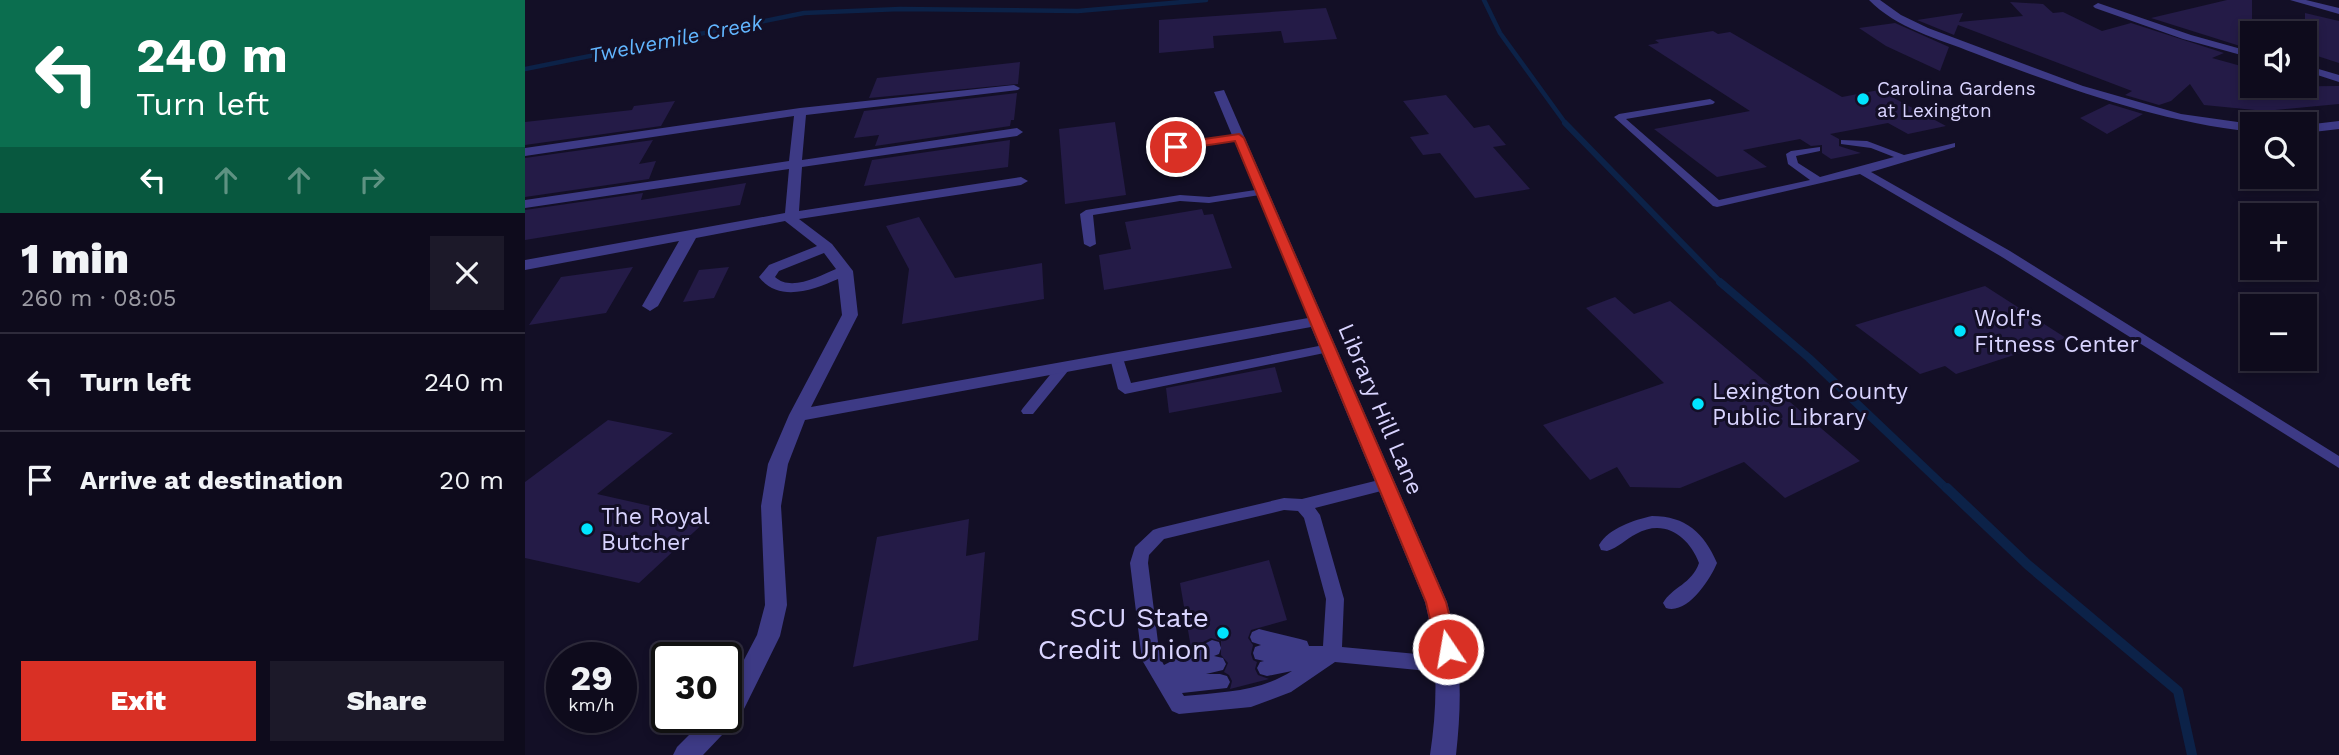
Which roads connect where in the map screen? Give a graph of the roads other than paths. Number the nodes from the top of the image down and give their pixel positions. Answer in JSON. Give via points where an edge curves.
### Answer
{"nodes":[{"id":1,"x":1874,"y":0,"type":"edge"},
{"id":2,"x":2295,"y":0,"type":"edge"},
{"id":3,"x":2098,"y":6,"type":"dead end"},
{"id":4,"x":2339,"y":10,"type":"edge"},
{"id":5,"x":2240,"y":52,"type":"edge"},
{"id":6,"x":2317,"y":72,"type":"edge"},
{"id":7,"x":2339,"y":79,"type":"edge"},
{"id":8,"x":1014,"y":88,"type":"dead end"},
{"id":9,"x":1220,"y":92,"type":"dead end"},
{"id":10,"x":1710,"y":102,"type":"dead end"},
{"id":11,"x":800,"y":113,"type":"junction"},
{"id":12,"x":2339,"y":125,"type":"edge"},
{"id":13,"x":2240,"y":126,"type":"edge"},
{"id":14,"x":2317,"y":128,"type":"edge"},
{"id":15,"x":1017,"y":132,"type":"dead end"},
{"id":16,"x":1239,"y":138,"type":"junction"},
{"id":17,"x":1844,"y":142,"type":"dead end"},
{"id":18,"x":1951,"y":145,"type":"dead end"},
{"id":19,"x":1816,"y":149,"type":"dead end"},
{"id":20,"x":1154,"y":150,"type":"dead end"},
{"id":21,"x":525,"y":152,"type":"edge"},
{"id":22,"x":1903,"y":158,"type":"junction"},
{"id":23,"x":795,"y":164,"type":"junction"},
{"id":24,"x":1862,"y":170,"type":"junction"},
{"id":25,"x":1021,"y":181,"type":"dead end"},
{"id":26,"x":1819,"y":181,"type":"junction"},
{"id":27,"x":1262,"y":192,"type":"junction"},
{"id":28,"x":525,"y":204,"type":"edge"},
{"id":29,"x":790,"y":216,"type":"junction"},
{"id":30,"x":691,"y":233,"type":"junction"},
{"id":31,"x":1090,"y":244,"type":"dead end"},
{"id":32,"x":827,"y":247,"type":"junction"},
{"id":33,"x":525,"y":265,"type":"edge"},
{"id":34,"x":845,"y":271,"type":"junction"},
{"id":35,"x":650,"y":306,"type":"dead end"},
{"id":36,"x":1317,"y":321,"type":"junction"},
{"id":37,"x":1329,"y":348,"type":"junction"},
{"id":38,"x":1117,"y":358,"type":"junction"},
{"id":39,"x":1063,"y":368,"type":"junction"},
{"id":40,"x":1028,"y":411,"type":"dead end"},
{"id":41,"x":798,"y":415,"type":"junction"},
{"id":42,"x":2339,"y":463,"type":"edge"},
{"id":43,"x":1387,"y":484,"type":"junction"},
{"id":44,"x":1302,"y":505,"type":"junction"},
{"id":45,"x":1607,"y":544,"type":"dead end"},
{"id":46,"x":1672,"y":603,"type":"dead end"},
{"id":47,"x":1332,"y":654,"type":"junction"},
{"id":48,"x":1450,"y":665,"type":"junction"},
{"id":49,"x":1160,"y":677,"type":"junction"},
{"id":50,"x":742,"y":687,"type":"edge"},
{"id":51,"x":707,"y":733,"type":"edge"},
{"id":52,"x":686,"y":755,"type":"edge"},
{"id":53,"x":1443,"y":755,"type":"edge"}],
"edges":[{"from":1,"to":13,"type":"street","via":[[1910,23],[2088,93],[2165,115]]},
{"from":2,"to":4,"type":"street"},
{"from":3,"to":5,"type":"street"},
{"from":6,"to":7,"type":"street"},
{"from":8,"to":11,"type":"street"},
{"from":9,"to":16,"type":"street","name":"Library Hill Lane"},
{"from":10,"to":26,"type":"lane","via":[[1619,117],[1717,204]]},
{"from":11,"to":21,"type":"street"},
{"from":11,"to":23,"type":"street"},
{"from":12,"to":14,"type":"street"},
{"from":15,"to":23,"type":"street"},
{"from":16,"to":20,"type":"lane"},
{"from":16,"to":27,"type":"street","name":"Library Hill Lane"},
{"from":17,"to":22,"type":"lane","via":[[1880,146]]},
{"from":18,"to":22,"type":"lane"},
{"from":19,"to":26,"type":"lane","via":[[1791,155],[1793,164]]},
{"from":22,"to":24,"type":"lane"},
{"from":23,"to":28,"type":"street"},
{"from":23,"to":29,"type":"street"},
{"from":24,"to":26,"type":"lane"},
{"from":24,"to":42,"type":"lane","via":[[2006,254]]},
{"from":25,"to":29,"type":"street"},
{"from":27,"to":31,"type":"lane","via":[[1209,200],[1179,198],[1090,212],[1086,214]]},
{"from":27,"to":36,"type":"street","name":"Library Hill Lane"},
{"from":29,"to":30,"type":"street"},
{"from":29,"to":32,"type":"street"},
{"from":30,"to":33,"type":"street"},
{"from":30,"to":35,"type":"street"},
{"from":32,"to":34,"type":"street"},
{"from":32,"to":34,"type":"street","via":[[774,268],[767,277],[781,289]]},
{"from":34,"to":41,"type":"street","via":[[850,315]]},
{"from":36,"to":37,"type":"street","name":"Library Hill Lane"},
{"from":36,"to":38,"type":"street"},
{"from":37,"to":38,"type":"lane","via":[[1125,389]]},
{"from":37,"to":43,"type":"street","name":"Library Hill Lane"},
{"from":38,"to":39,"type":"street"},
{"from":39,"to":40,"type":"lane"},
{"from":39,"to":41,"type":"street"},
{"from":41,"to":50,"type":"street","via":[[778,464],[771,506],[776,605],[768,636]]},
{"from":43,"to":44,"type":"lane"},
{"from":43,"to":48,"type":"street","name":"Library Hill Lane","via":[[1436,602]]},
{"from":44,"to":47,"type":"lane","via":[[1312,515],[1335,599]]},
{"from":44,"to":49,"type":"lane","via":[[1284,504],[1182,527],[1150,541],[1139,562],[1151,660]]},
{"from":45,"to":46,"type":"lane","via":[[1653,524],[1684,528],[1694,535],[1708,563],[1704,576]]},
{"from":47,"to":47,"type":"lane","via":[[1263,653]]},
{"from":47,"to":48,"type":"lane"},
{"from":47,"to":49,"type":"lane","via":[[1284,686],[1251,698],[1179,705]]},
{"from":48,"to":53,"type":"street","name":"Library Hill Lane"},
{"from":49,"to":49,"type":"lane","via":[[1171,685],[1216,665]]},
{"from":51,"to":52,"type":"street"}]}
